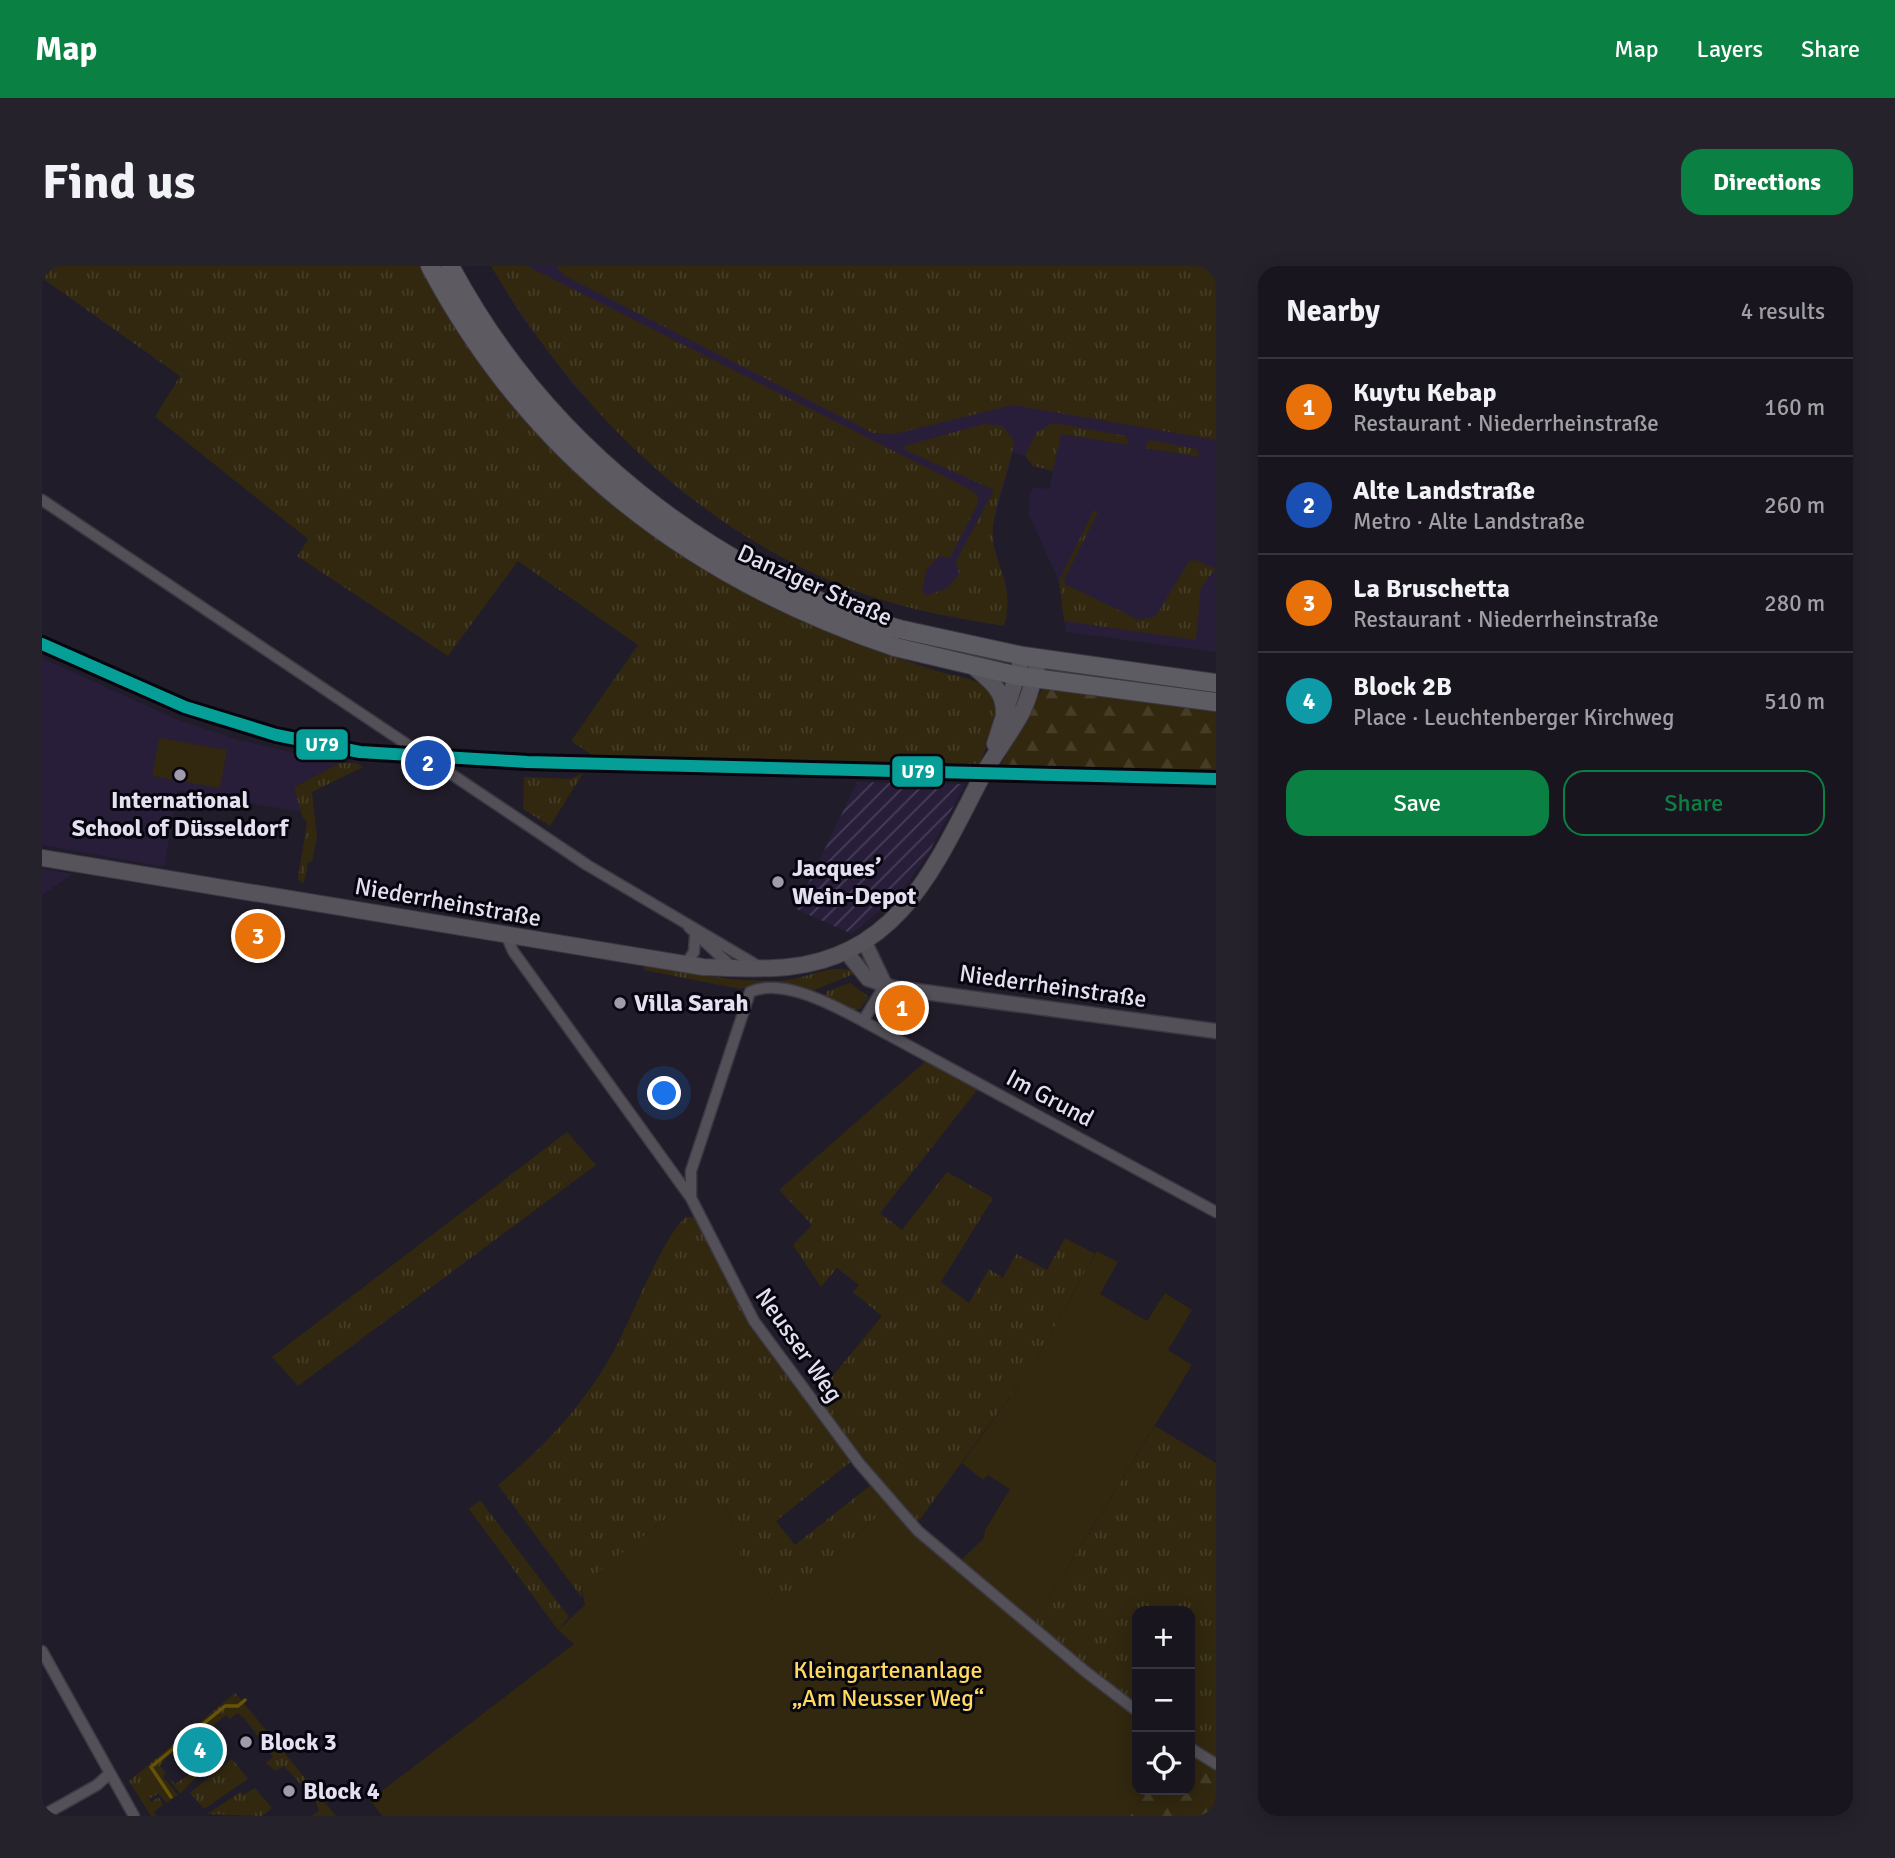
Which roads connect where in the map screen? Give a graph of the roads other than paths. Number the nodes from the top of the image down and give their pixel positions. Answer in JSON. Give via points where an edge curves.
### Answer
{"nodes":[{"id":1,"x":430,"y":266,"type":"edge"},
{"id":2,"x":450,"y":266,"type":"edge"},
{"id":3,"x":42,"y":500,"type":"edge"},
{"id":4,"x":899,"y":629,"type":"joint"},
{"id":5,"x":895,"y":647,"type":"joint"},
{"id":6,"x":1031,"y":657,"type":"junction"},
{"id":7,"x":975,"y":668,"type":"junction"},
{"id":8,"x":1026,"y":678,"type":"junction"},
{"id":9,"x":1216,"y":683,"type":"edge"},
{"id":10,"x":1216,"y":702,"type":"edge"},
{"id":11,"x":1004,"y":718,"type":"junction"},
{"id":12,"x":990,"y":761,"type":"junction"},
{"id":13,"x":42,"y":858,"type":"edge"},
{"id":14,"x":685,"y":922,"type":"junction"},
{"id":15,"x":506,"y":935,"type":"junction"},
{"id":16,"x":695,"y":936,"type":"junction"},
{"id":17,"x":865,"y":943,"type":"junction"},
{"id":18,"x":847,"y":953,"type":"junction"},
{"id":19,"x":685,"y":965,"type":"junction"},
{"id":20,"x":733,"y":968,"type":"junction"},
{"id":21,"x":762,"y":969,"type":"junction"},
{"id":22,"x":884,"y":985,"type":"junction"},
{"id":23,"x":863,"y":1021,"type":"junction"},
{"id":24,"x":1216,"y":1031,"type":"edge"},
{"id":25,"x":691,"y":1198,"type":"junction"},
{"id":26,"x":1216,"y":1212,"type":"edge"},
{"id":27,"x":42,"y":1651,"type":"edge"},
{"id":28,"x":1132,"y":1707,"type":"edge"},
{"id":29,"x":1195,"y":1751,"type":"edge"},
{"id":30,"x":1216,"y":1764,"type":"edge"},
{"id":31,"x":108,"y":1775,"type":"junction"},
{"id":32,"x":42,"y":1816,"type":"edge"},
{"id":33,"x":134,"y":1816,"type":"edge"}],
"edges":[{"from":1,"to":5,"type":"highway","name":"Danziger Straße","via":[[494,367],[543,426],[604,486],[723,572],[807,614]]},
{"from":2,"to":4,"type":"highway","name":"Danziger Straße","via":[[507,357],[555,415],[661,512],[754,571],[824,604]]},
{"from":3,"to":14,"type":"street","via":[[514,817]]},
{"from":4,"to":6,"type":"main road","name":"Danziger Straße"},
{"from":5,"to":7,"type":"main road","name":"Danziger Straße"},
{"from":6,"to":8,"type":"main road"},
{"from":6,"to":9,"type":"main road","name":"Danziger Straße"},
{"from":7,"to":8,"type":"main road","name":"Danziger Straße"},
{"from":7,"to":11,"type":"main road","via":[[1003,697]]},
{"from":8,"to":10,"type":"main road","name":"Danziger Straße"},
{"from":8,"to":11,"type":"main road"},
{"from":8,"to":12,"type":"main road","via":[[1020,716]]},
{"from":11,"to":12,"type":"main road"},
{"from":12,"to":17,"type":"main road","via":[[947,844],[910,902]]},
{"from":13,"to":15,"type":"main road","name":"Niederrheinstraße"},
{"from":14,"to":16,"type":"street"},
{"from":14,"to":21,"type":"street"},
{"from":15,"to":19,"type":"main road","name":"Niederrheinstraße"},
{"from":15,"to":25,"type":"street","name":"Neusser Weg"},
{"from":16,"to":19,"type":"street","via":[[694,951]]},
{"from":16,"to":20,"type":"street"},
{"from":17,"to":18,"type":"main road","name":"Niederrheinstraße"},
{"from":17,"to":22,"type":"street"},
{"from":18,"to":21,"type":"main road","name":"Niederrheinstraße"},
{"from":18,"to":22,"type":"street","name":"Niederrheinstraße","via":[[868,979]]},
{"from":19,"to":20,"type":"main road","name":"Niederrheinstraße"},
{"from":20,"to":21,"type":"main road","name":"Niederrheinstraße"},
{"from":22,"to":23,"type":"street"},
{"from":22,"to":24,"type":"street","name":"Niederrheinstraße"},
{"from":23,"to":25,"type":"street","via":[[814,995],[752,990],[691,1171]]},
{"from":23,"to":26,"type":"street","name":"Im Grund"},
{"from":25,"to":28,"type":"street","name":"Neusser Weg","via":[[754,1321],[892,1503],[952,1561]]},
{"from":27,"to":31,"type":"street"},
{"from":29,"to":30,"type":"street"},
{"from":31,"to":32,"type":"street"},
{"from":31,"to":33,"type":"street"}]}
